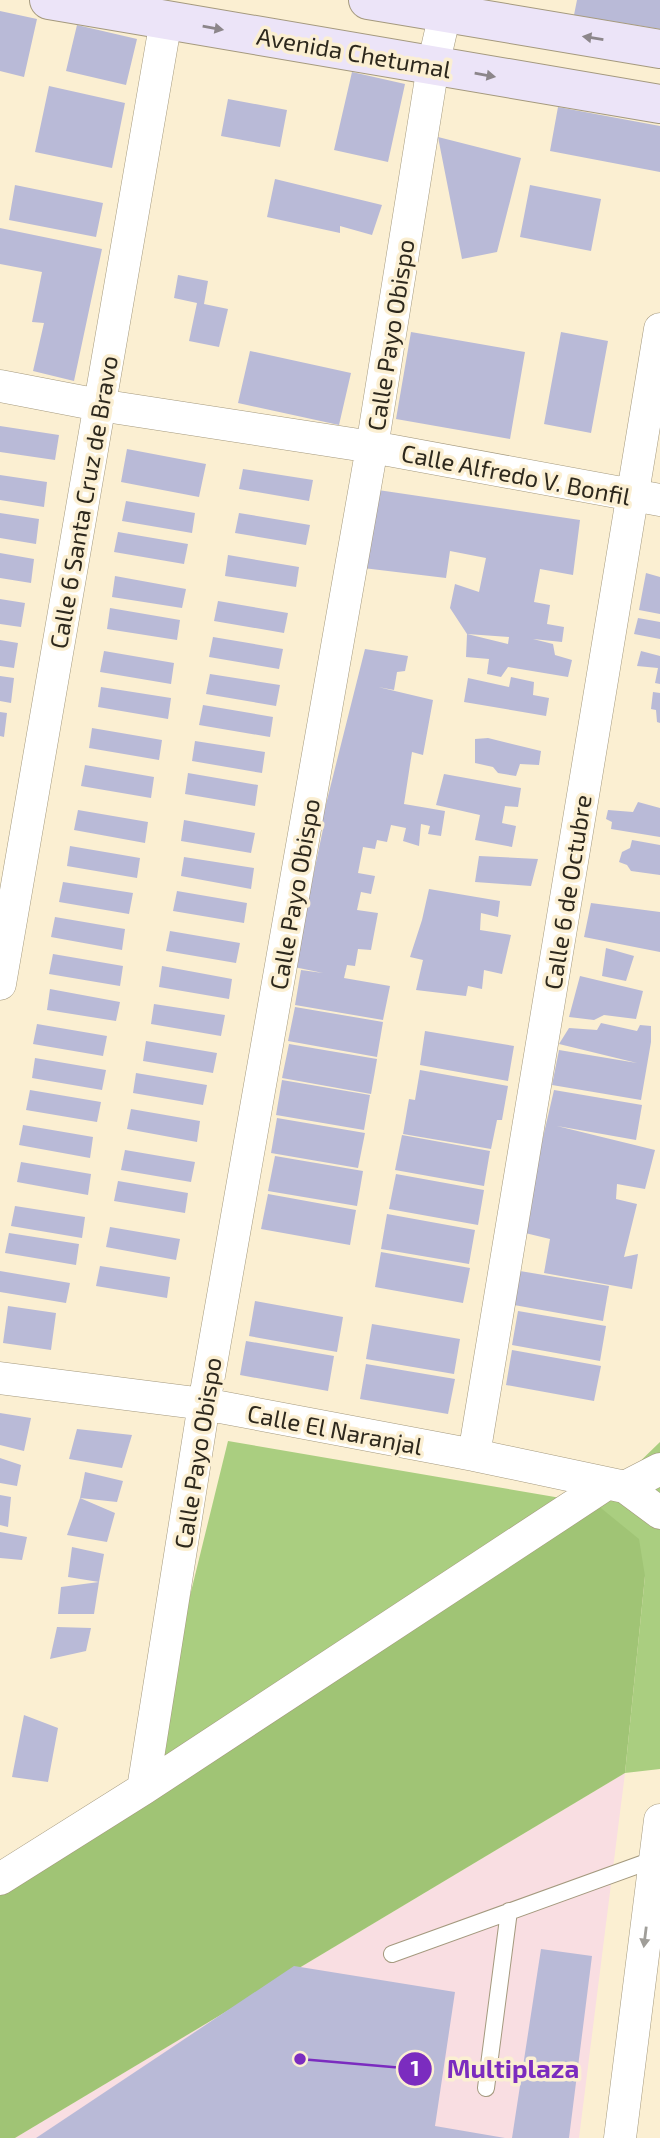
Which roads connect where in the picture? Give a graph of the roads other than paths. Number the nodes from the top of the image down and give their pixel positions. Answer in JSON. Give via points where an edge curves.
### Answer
{"nodes":[{"id":1,"x":49,"y":0,"type":"edge"},
{"id":2,"x":368,"y":0,"type":"edge"},
{"id":3,"x":446,"y":7,"type":"edge"},
{"id":4,"x":166,"y":20,"type":"junction"},
{"id":5,"x":660,"y":49,"type":"edge"},
{"id":6,"x":433,"y":66,"type":"junction"},
{"id":7,"x":660,"y":104,"type":"edge"},
{"id":8,"x":660,"y":329,"type":"edge"},
{"id":9,"x":0,"y":386,"type":"edge"},
{"id":10,"x":99,"y":405,"type":"junction"},
{"id":11,"x":372,"y":447,"type":"junction"},
{"id":12,"x":646,"y":498,"type":"edge"},
{"id":13,"x":0,"y":984,"type":"edge"},
{"id":14,"x":0,"y":1378,"type":"edge"},
{"id":15,"x":204,"y":1404,"type":"junction"},
{"id":16,"x":474,"y":1455,"type":"junction"},
{"id":17,"x":660,"y":1469,"type":"edge"},
{"id":18,"x":615,"y":1486,"type":"junction"},
{"id":19,"x":660,"y":1513,"type":"edge"},
{"id":20,"x":143,"y":1788,"type":"junction"},
{"id":21,"x":660,"y":1820,"type":"edge"},
{"id":22,"x":658,"y":1858,"type":"edge"},
{"id":23,"x":0,"y":1879,"type":"edge"},
{"id":24,"x":509,"y":1911,"type":"junction"},
{"id":25,"x":391,"y":1954,"type":"dead end"},
{"id":26,"x":486,"y":2088,"type":"dead end"},
{"id":27,"x":620,"y":2138,"type":"edge"}],
"edges":[{"from":1,"to":4,"type":"main road","name":"Avenida Chetumal"},
{"from":2,"to":3,"type":"main road"},
{"from":5,"to":3,"type":"main road","one_way":true},
{"from":3,"to":6,"type":"street","name":"Calle Payo Obispo"},
{"from":4,"to":6,"type":"main road","name":"Avenida Chetumal","one_way":true},
{"from":4,"to":10,"type":"street","name":"Calle 6 Santa Cruz de Bravo"},
{"from":6,"to":7,"type":"main road","name":"Avenida Chetumal","one_way":true},
{"from":6,"to":11,"type":"street","name":"Calle Payo Obispo"},
{"from":8,"to":12,"type":"street","name":"Calle 6 de Octubre"},
{"from":9,"to":10,"type":"street","name":"Calle Alfredo V. Bonfil"},
{"from":10,"to":11,"type":"street","name":"Calle Alfredo V. Bonfil"},
{"from":10,"to":13,"type":"street","name":"Calle 6 Santa Cruz de Bravo"},
{"from":11,"to":12,"type":"street","name":"Calle Alfredo V. Bonfil"},
{"from":11,"to":15,"type":"street","name":"Calle Payo Obispo"},
{"from":12,"to":16,"type":"street","name":"Calle 6 de Octubre"},
{"from":14,"to":15,"type":"street","name":"Calle El Naranjal"},
{"from":15,"to":16,"type":"street","name":"Calle El Naranjal"},
{"from":15,"to":20,"type":"street","name":"Calle Payo Obispo"},
{"from":16,"to":18,"type":"street","name":"Calle El Naranjal"},
{"from":17,"to":18,"type":"street"},
{"from":18,"to":19,"type":"street"},
{"from":18,"to":20,"type":"street"},
{"from":20,"to":23,"type":"street"},
{"from":21,"to":22,"type":"street"},
{"from":22,"to":24,"type":"lane"},
{"from":22,"to":27,"type":"street","one_way":true},
{"from":24,"to":25,"type":"lane"},
{"from":24,"to":26,"type":"lane"}]}
